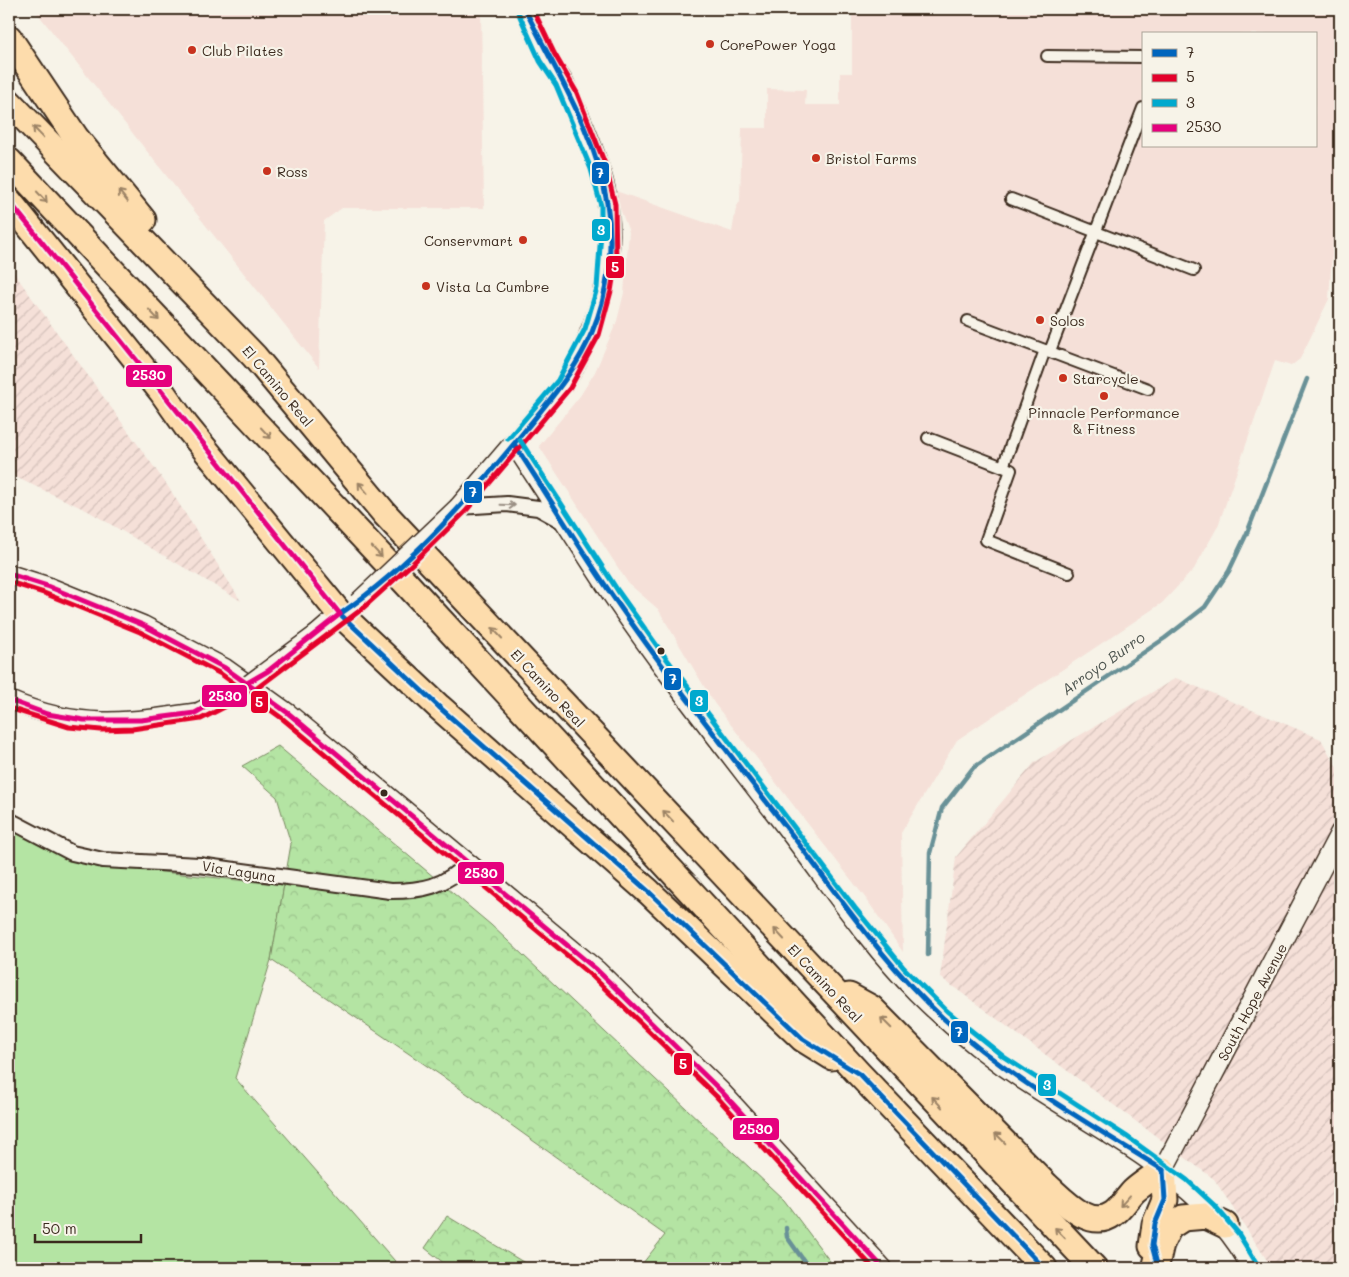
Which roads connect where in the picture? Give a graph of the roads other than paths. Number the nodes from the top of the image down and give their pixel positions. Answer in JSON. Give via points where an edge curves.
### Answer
{"nodes":[{"id":1,"x":525,"y":9,"type":"edge"},
{"id":2,"x":9,"y":38,"type":"edge"},
{"id":3,"x":1047,"y":56,"type":"dead end"},
{"id":4,"x":1142,"y":57,"type":"edge"},
{"id":5,"x":9,"y":102,"type":"edge"},
{"id":6,"x":1142,"y":111,"type":"edge"},
{"id":7,"x":9,"y":161,"type":"edge"},
{"id":8,"x":1011,"y":199,"type":"dead end"},
{"id":9,"x":9,"y":201,"type":"edge"},
{"id":10,"x":1095,"y":231,"type":"junction"},
{"id":11,"x":1194,"y":270,"type":"dead end"},
{"id":12,"x":968,"y":321,"type":"dead end"},
{"id":13,"x":1047,"y":351,"type":"junction"},
{"id":14,"x":254,"y":356,"type":"junction"},
{"id":15,"x":1148,"y":390,"type":"dead end"},
{"id":16,"x":928,"y":438,"type":"dead end"},
{"id":17,"x":514,"y":444,"type":"junction"},
{"id":18,"x":1003,"y":467,"type":"junction"},
{"id":19,"x":460,"y":507,"type":"junction"},
{"id":20,"x":565,"y":523,"type":"junction"},
{"id":21,"x":1069,"y":573,"type":"dead end"},
{"id":22,"x":9,"y":574,"type":"edge"},
{"id":23,"x":349,"y":608,"type":"junction"},
{"id":24,"x":9,"y":700,"type":"edge"},
{"id":25,"x":9,"y":820,"type":"edge"},
{"id":26,"x":1340,"y":833,"type":"edge"},
{"id":27,"x":468,"y":862,"type":"junction"},
{"id":28,"x":824,"y":983,"type":"junction"},
{"id":29,"x":859,"y":1074,"type":"junction"},
{"id":30,"x":1163,"y":1170,"type":"junction"},
{"id":31,"x":1225,"y":1225,"type":"junction"},
{"id":32,"x":1157,"y":1267,"type":"edge"},
{"id":33,"x":883,"y":1268,"type":"edge"},
{"id":34,"x":1044,"y":1268,"type":"edge"},
{"id":35,"x":1094,"y":1268,"type":"edge"},
{"id":36,"x":1252,"y":1268,"type":"edge"}],
"edges":[{"from":1,"to":17,"type":"main road","via":[[547,57],[563,81],[598,167],[608,205],[609,232],[604,289],[592,332],[564,384]]},
{"from":14,"to":2,"type":"highway","one_way":true,"via":[[76,138]]},
{"from":3,"to":4,"type":"street"},
{"from":14,"to":5,"type":"highway","name":"El Camino Real","one_way":true},
{"from":6,"to":10,"type":"street"},
{"from":7,"to":29,"type":"highway","one_way":true,"via":[[399,576]]},
{"from":8,"to":10,"type":"street"},
{"from":9,"to":23,"type":"highway","via":[[186,426]]},
{"from":10,"to":11,"type":"street"},
{"from":10,"to":13,"type":"street"},
{"from":12,"to":13,"type":"street"},
{"from":13,"to":15,"type":"street"},
{"from":13,"to":18,"type":"street"},
{"from":28,"to":14,"type":"highway","name":"El Camino Real","one_way":true,"via":[[385,514]]},
{"from":16,"to":18,"type":"street"},
{"from":17,"to":19,"type":"main road"},
{"from":17,"to":20,"type":"street"},
{"from":18,"to":21,"type":"street","via":[[1011,470],[986,540]]},
{"from":19,"to":20,"type":"street","one_way":true,"via":[[508,504],[538,508]]},
{"from":19,"to":23,"type":"main road","bridge":true,"via":[[408,558]]},
{"from":20,"to":30,"type":"street","via":[[704,724],[865,933],[911,987],[945,1020],[1026,1082]]},
{"from":22,"to":27,"type":"street","via":[[143,625],[225,668],[288,713]]},
{"from":23,"to":24,"type":"street","bridge":true,"via":[[244,688],[199,712],[102,723],[70,720]]},
{"from":23,"to":29,"type":"highway","via":[[439,707],[649,892],[803,1039]]},
{"from":25,"to":27,"type":"street","name":"Via Laguna","via":[[72,852],[103,860],[199,864],[390,891],[432,888],[456,875]]},
{"from":26,"to":30,"type":"main road","name":"South Hope Avenue"},
{"from":27,"to":33,"type":"street","via":[[597,970],[721,1091]]},
{"from":30,"to":28,"type":"highway","one_way":true,"via":[[1135,1191],[1113,1214],[1101,1219],[1088,1217],[1047,1186],[872,1008]]},
{"from":35,"to":28,"type":"highway","name":"El Camino Real","one_way":true},
{"from":29,"to":34,"type":"highway"},
{"from":30,"to":31,"type":"street"},
{"from":30,"to":32,"type":"highway","via":[[1165,1200],[1155,1224],[1152,1244]]},
{"from":31,"to":32,"type":"highway","via":[[1206,1216],[1183,1218],[1169,1227],[1161,1244]]},
{"from":31,"to":36,"type":"street"}]}
